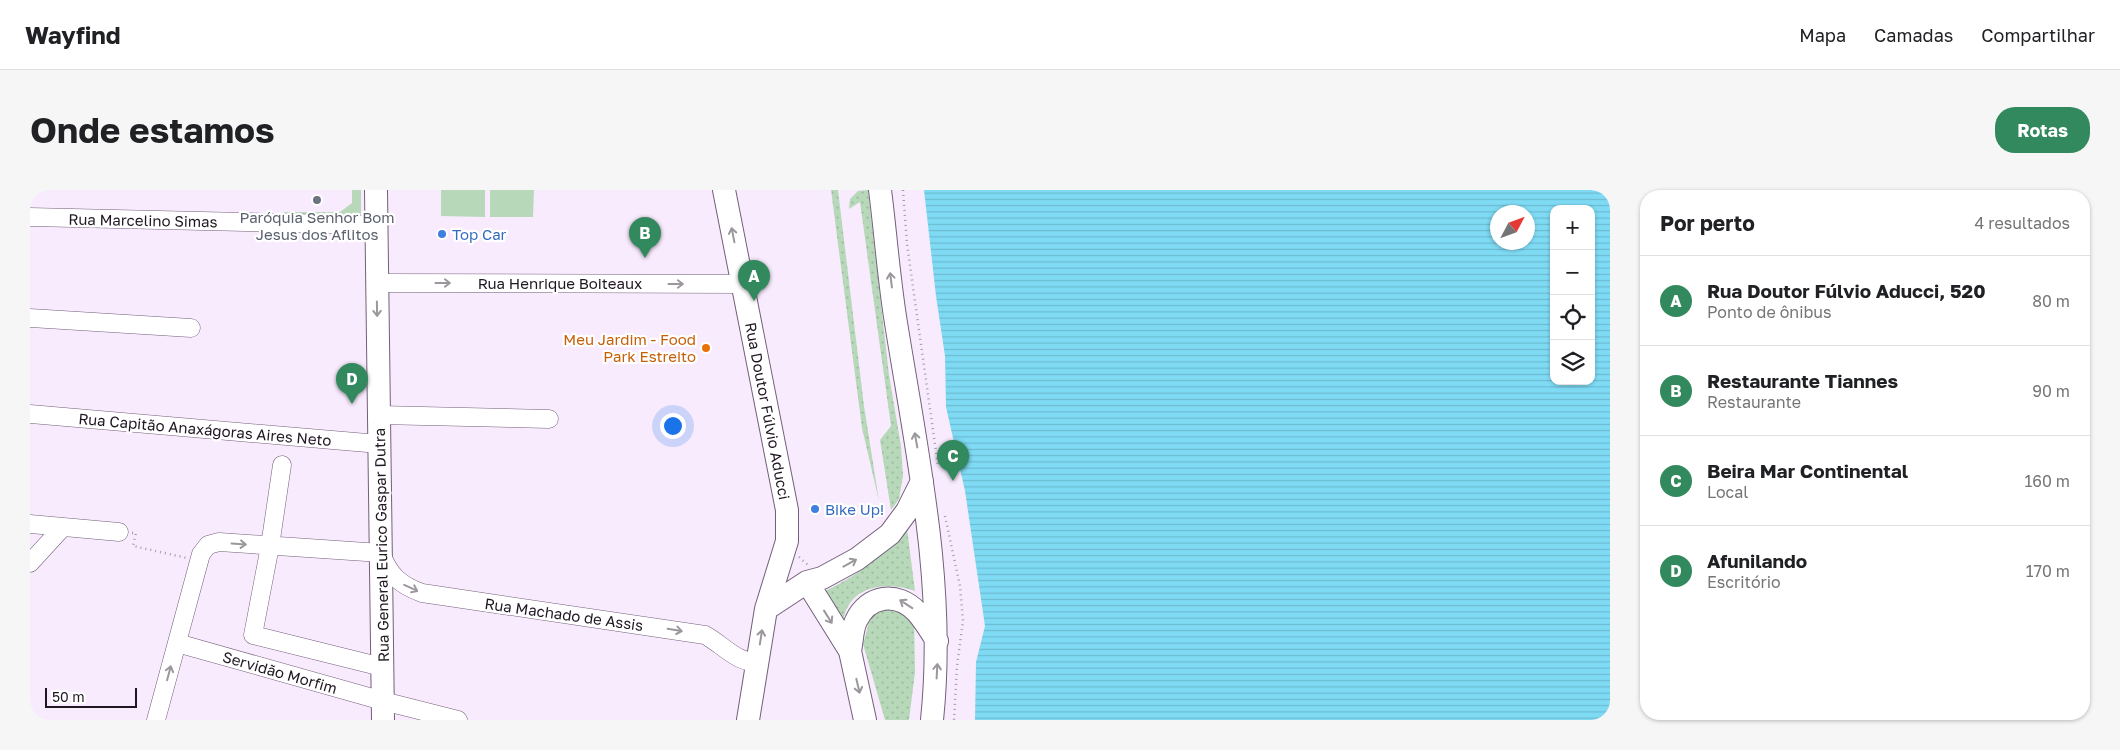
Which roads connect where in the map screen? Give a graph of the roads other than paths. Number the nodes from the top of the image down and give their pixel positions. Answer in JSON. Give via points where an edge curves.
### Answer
{"nodes":[{"id":1,"x":376,"y":190,"type":"edge"},
{"id":2,"x":724,"y":190,"type":"edge"},
{"id":3,"x":880,"y":190,"type":"edge"},
{"id":4,"x":30,"y":217,"type":"edge"},
{"id":5,"x":376,"y":226,"type":"junction"},
{"id":6,"x":377,"y":283,"type":"junction"},
{"id":7,"x":743,"y":284,"type":"junction"},
{"id":8,"x":30,"y":318,"type":"edge"},
{"id":9,"x":191,"y":328,"type":"dead end"},
{"id":10,"x":30,"y":414,"type":"edge"},
{"id":11,"x":379,"y":415,"type":"junction"},
{"id":12,"x":549,"y":419,"type":"dead end"},
{"id":13,"x":379,"y":444,"type":"junction"},
{"id":14,"x":282,"y":465,"type":"dead end"},
{"id":15,"x":922,"y":481,"type":"junction"},
{"id":16,"x":30,"y":524,"type":"edge"},
{"id":17,"x":63,"y":527,"type":"junction"},
{"id":18,"x":119,"y":532,"type":"road end"},
{"id":19,"x":270,"y":546,"type":"junction"},
{"id":20,"x":381,"y":553,"type":"junction"},
{"id":21,"x":30,"y":563,"type":"edge"},
{"id":22,"x":807,"y":582,"type":"junction"},
{"id":23,"x":766,"y":609,"type":"junction"},
{"id":24,"x":937,"y":641,"type":"junction"},
{"id":25,"x":177,"y":643,"type":"junction"},
{"id":26,"x":850,"y":652,"type":"junction"},
{"id":27,"x":757,"y":661,"type":"junction"},
{"id":28,"x":382,"y":667,"type":"junction"},
{"id":29,"x":383,"y":711,"type":"edge"},
{"id":30,"x":156,"y":720,"type":"edge"},
{"id":31,"x":458,"y":720,"type":"edge"},
{"id":32,"x":748,"y":720,"type":"edge"},
{"id":33,"x":865,"y":720,"type":"edge"},
{"id":34,"x":932,"y":720,"type":"edge"}],
"edges":[{"from":1,"to":5,"type":"main road","name":"Rua General Eurico Gaspar Dutra"},
{"from":7,"to":2,"type":"main road","name":"Rua Doutor Fúlvio Aducci","one_way":true},
{"from":15,"to":3,"type":"main road","one_way":true,"via":[[896,326]]},
{"from":4,"to":5,"type":"street","name":"Rua Marcelino Simas"},
{"from":5,"to":6,"type":"main road","name":"Rua General Eurico Gaspar Dutra"},
{"from":6,"to":7,"type":"street","name":"Rua Henrique Boiteaux","one_way":true},
{"from":6,"to":11,"type":"main road","name":"Rua General Eurico Gaspar Dutra","one_way":true},
{"from":7,"to":23,"type":"main road","name":"Rua Doutor Fúlvio Aducci","via":[[787,510],[786,541]]},
{"from":8,"to":9,"type":"street"},
{"from":10,"to":13,"type":"street","name":"Rua Capitão Anaxágoras Aires Neto"},
{"from":11,"to":12,"type":"street"},
{"from":11,"to":13,"type":"main road","name":"Rua General Eurico Gaspar Dutra"},
{"from":13,"to":20,"type":"main road","name":"Rua General Eurico Gaspar Dutra"},
{"from":14,"to":19,"type":"street"},
{"from":22,"to":15,"type":"main road","one_way":true,"via":[[822,578],[857,559],[890,534],[907,511]]},
{"from":15,"to":24,"type":"main road","via":[[932,553]]},
{"from":16,"to":17,"type":"street"},
{"from":17,"to":18,"type":"street"},
{"from":17,"to":21,"type":"street"},
{"from":19,"to":20,"type":"street"},
{"from":25,"to":19,"type":"street","one_way":true,"via":[[201,554],[208,544]]},
{"from":19,"to":28,"type":"street","via":[[253,635]]},
{"from":20,"to":27,"type":"street","name":"Rua Machado de Assis","one_way":true,"via":[[392,576],[422,593],[705,635],[741,660]]},
{"from":20,"to":28,"type":"main road","name":"Rua General Eurico Gaspar Dutra"},
{"from":22,"to":23,"type":"main road"},
{"from":22,"to":26,"type":"main road","one_way":true},
{"from":27,"to":23,"type":"main road","name":"Rua Doutor Fúlvio Aducci","one_way":true},
{"from":24,"to":26,"type":"main road","one_way":true,"via":[[916,612],[902,600],[879,599],[866,607],[855,622]]},
{"from":34,"to":24,"type":"main road","one_way":true},
{"from":25,"to":29,"type":"street","name":"Servidão Morfim"},
{"from":30,"to":25,"type":"street","one_way":true},
{"from":26,"to":33,"type":"main road","one_way":true},
{"from":27,"to":32,"type":"main road","name":"Rua Doutor Fúlvio Aducci"},
{"from":28,"to":29,"type":"main road","name":"Rua General Eurico Gaspar Dutra"},
{"from":29,"to":31,"type":"street","name":"Servidão Morfim"}]}
